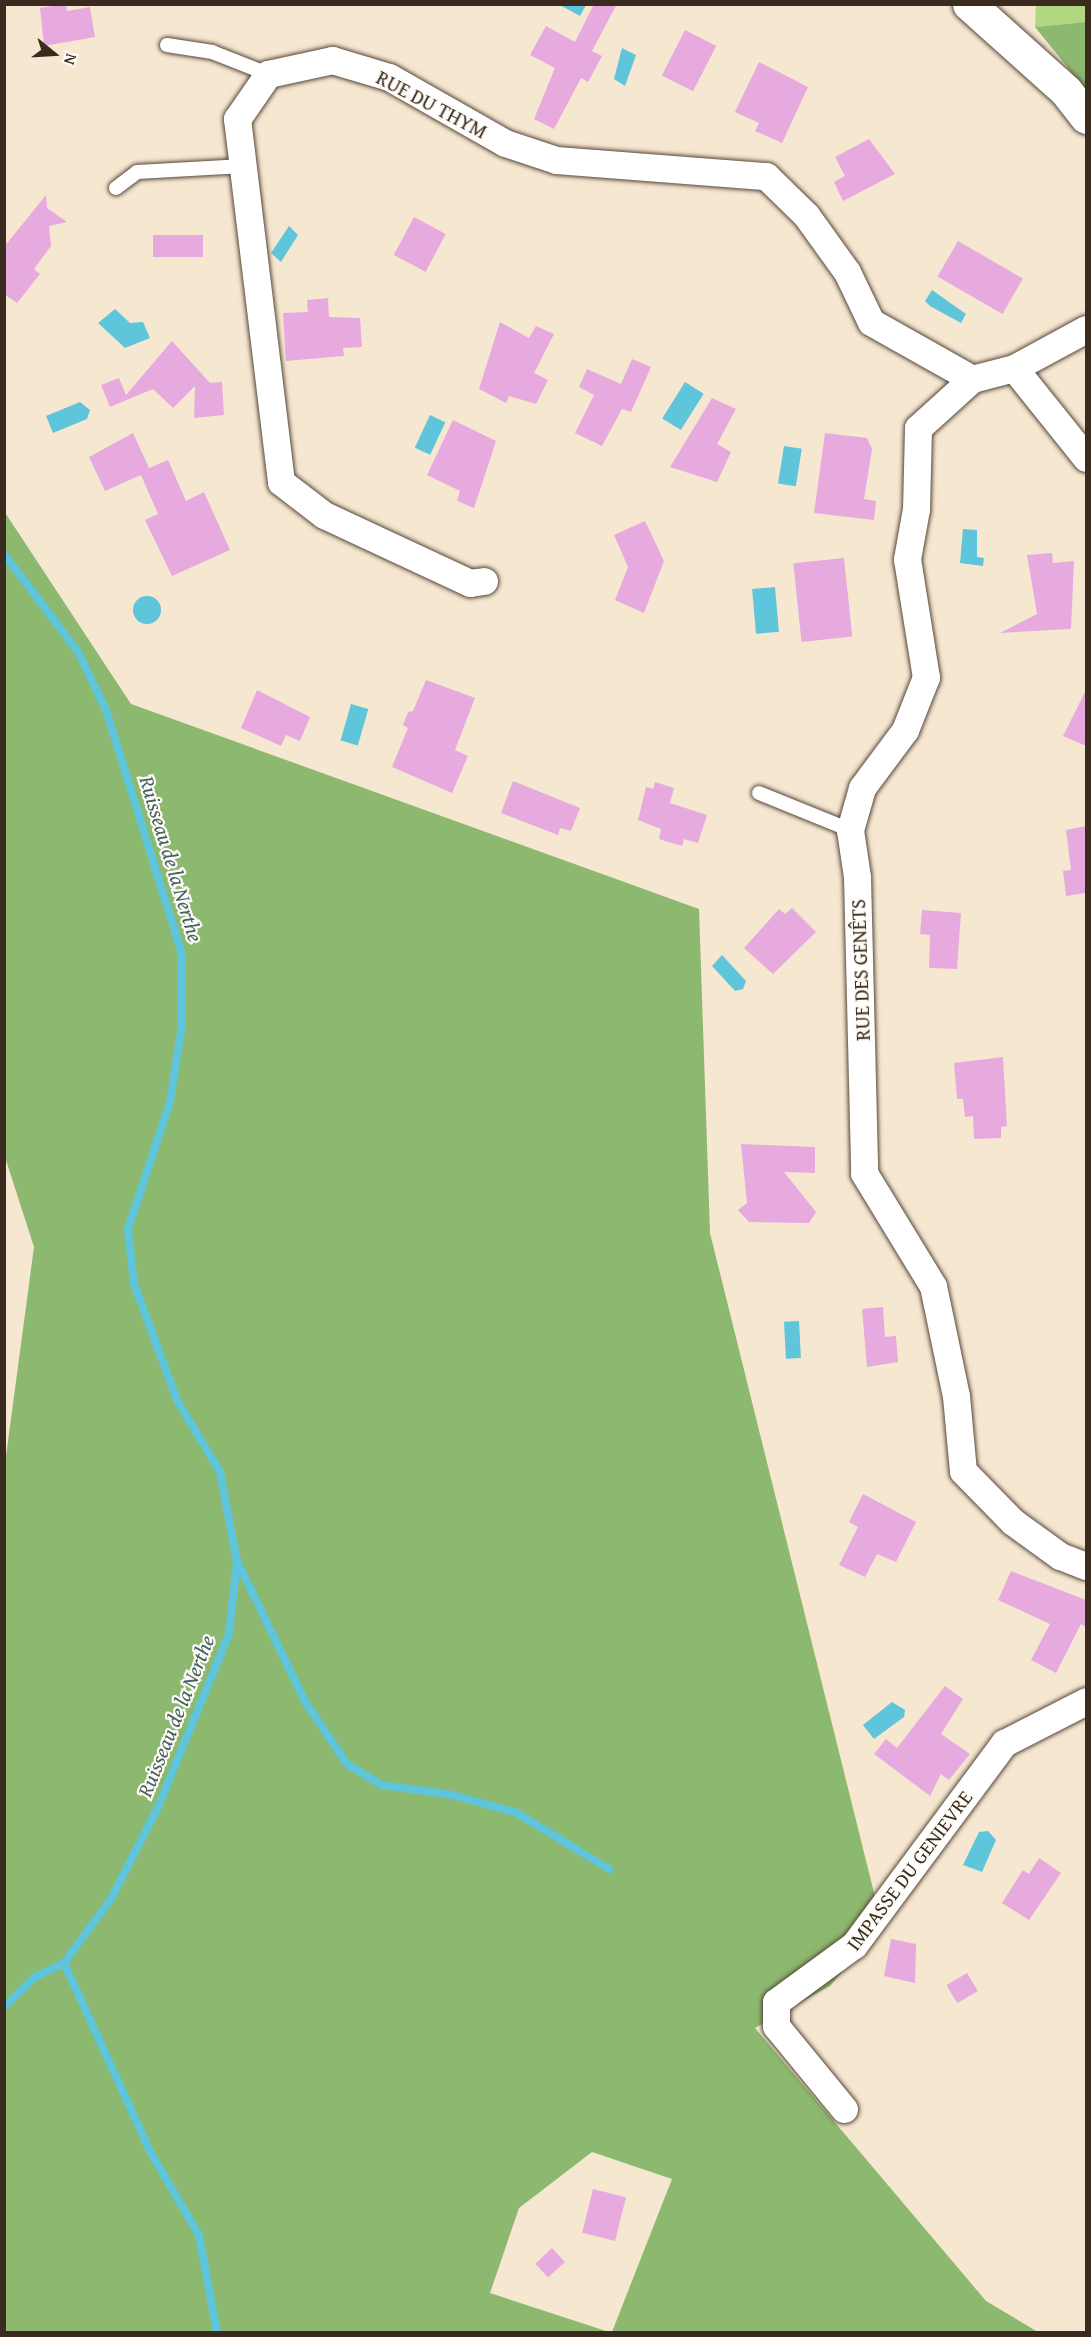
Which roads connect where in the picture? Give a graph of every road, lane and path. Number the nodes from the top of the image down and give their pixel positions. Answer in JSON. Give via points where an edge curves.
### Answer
{"nodes":[{"id":1,"x":969,"y":4,"type":"edge"},
{"id":2,"x":167,"y":45,"type":"dead end"},
{"id":3,"x":268,"y":74,"type":"junction"},
{"id":4,"x":1086,"y":117,"type":"edge"},
{"id":5,"x":244,"y":166,"type":"junction"},
{"id":6,"x":116,"y":188,"type":"dead end"},
{"id":7,"x":1086,"y":329,"type":"edge"},
{"id":8,"x":1014,"y":368,"type":"junction"},
{"id":9,"x":972,"y":379,"type":"junction"},
{"id":10,"x":1086,"y":458,"type":"edge"},
{"id":11,"x":484,"y":581,"type":"dead end"},
{"id":12,"x":759,"y":793,"type":"dead end"},
{"id":13,"x":850,"y":830,"type":"junction"},
{"id":14,"x":1086,"y":1566,"type":"edge"},
{"id":15,"x":1086,"y":1701,"type":"edge"},
{"id":16,"x":844,"y":2109,"type":"dead end"}],
"edges":[{"from":1,"to":4,"type":"street","via":[[1066,91]]},
{"from":2,"to":3,"type":"lane","via":[[212,52]]},
{"from":3,"to":5,"type":"street","via":[[237,119]]},
{"from":3,"to":9,"type":"street","name":"RUE DU THYM","via":[[332,60],[389,77],[505,143],[556,160],[766,176],[827,244],[872,322]]},
{"from":5,"to":6,"type":"lane","via":[[137,172]]},
{"from":5,"to":11,"type":"street","via":[[281,482],[324,515],[470,583]]},
{"from":7,"to":8,"type":"street","name":"RUE DES GENÊTS"},
{"from":8,"to":9,"type":"street","name":"RUE DES GENÊTS"},
{"from":8,"to":10,"type":"street"},
{"from":9,"to":13,"type":"street","name":"RUE DES GENÊTS","via":[[918,428],[915,509],[907,559],[926,677],[905,730],[862,788]]},
{"from":12,"to":13,"type":"lane"},
{"from":13,"to":14,"type":"street","name":"RUE DES GENÊTS","via":[[857,878],[864,1173],[933,1286],[956,1396],[963,1471],[1013,1522],[1060,1556]]},
{"from":15,"to":16,"type":"street","name":"IMPASSE DU GENIEVRE","via":[[1004,1743],[854,1945],[776,2002],[776,2026]]}]}
